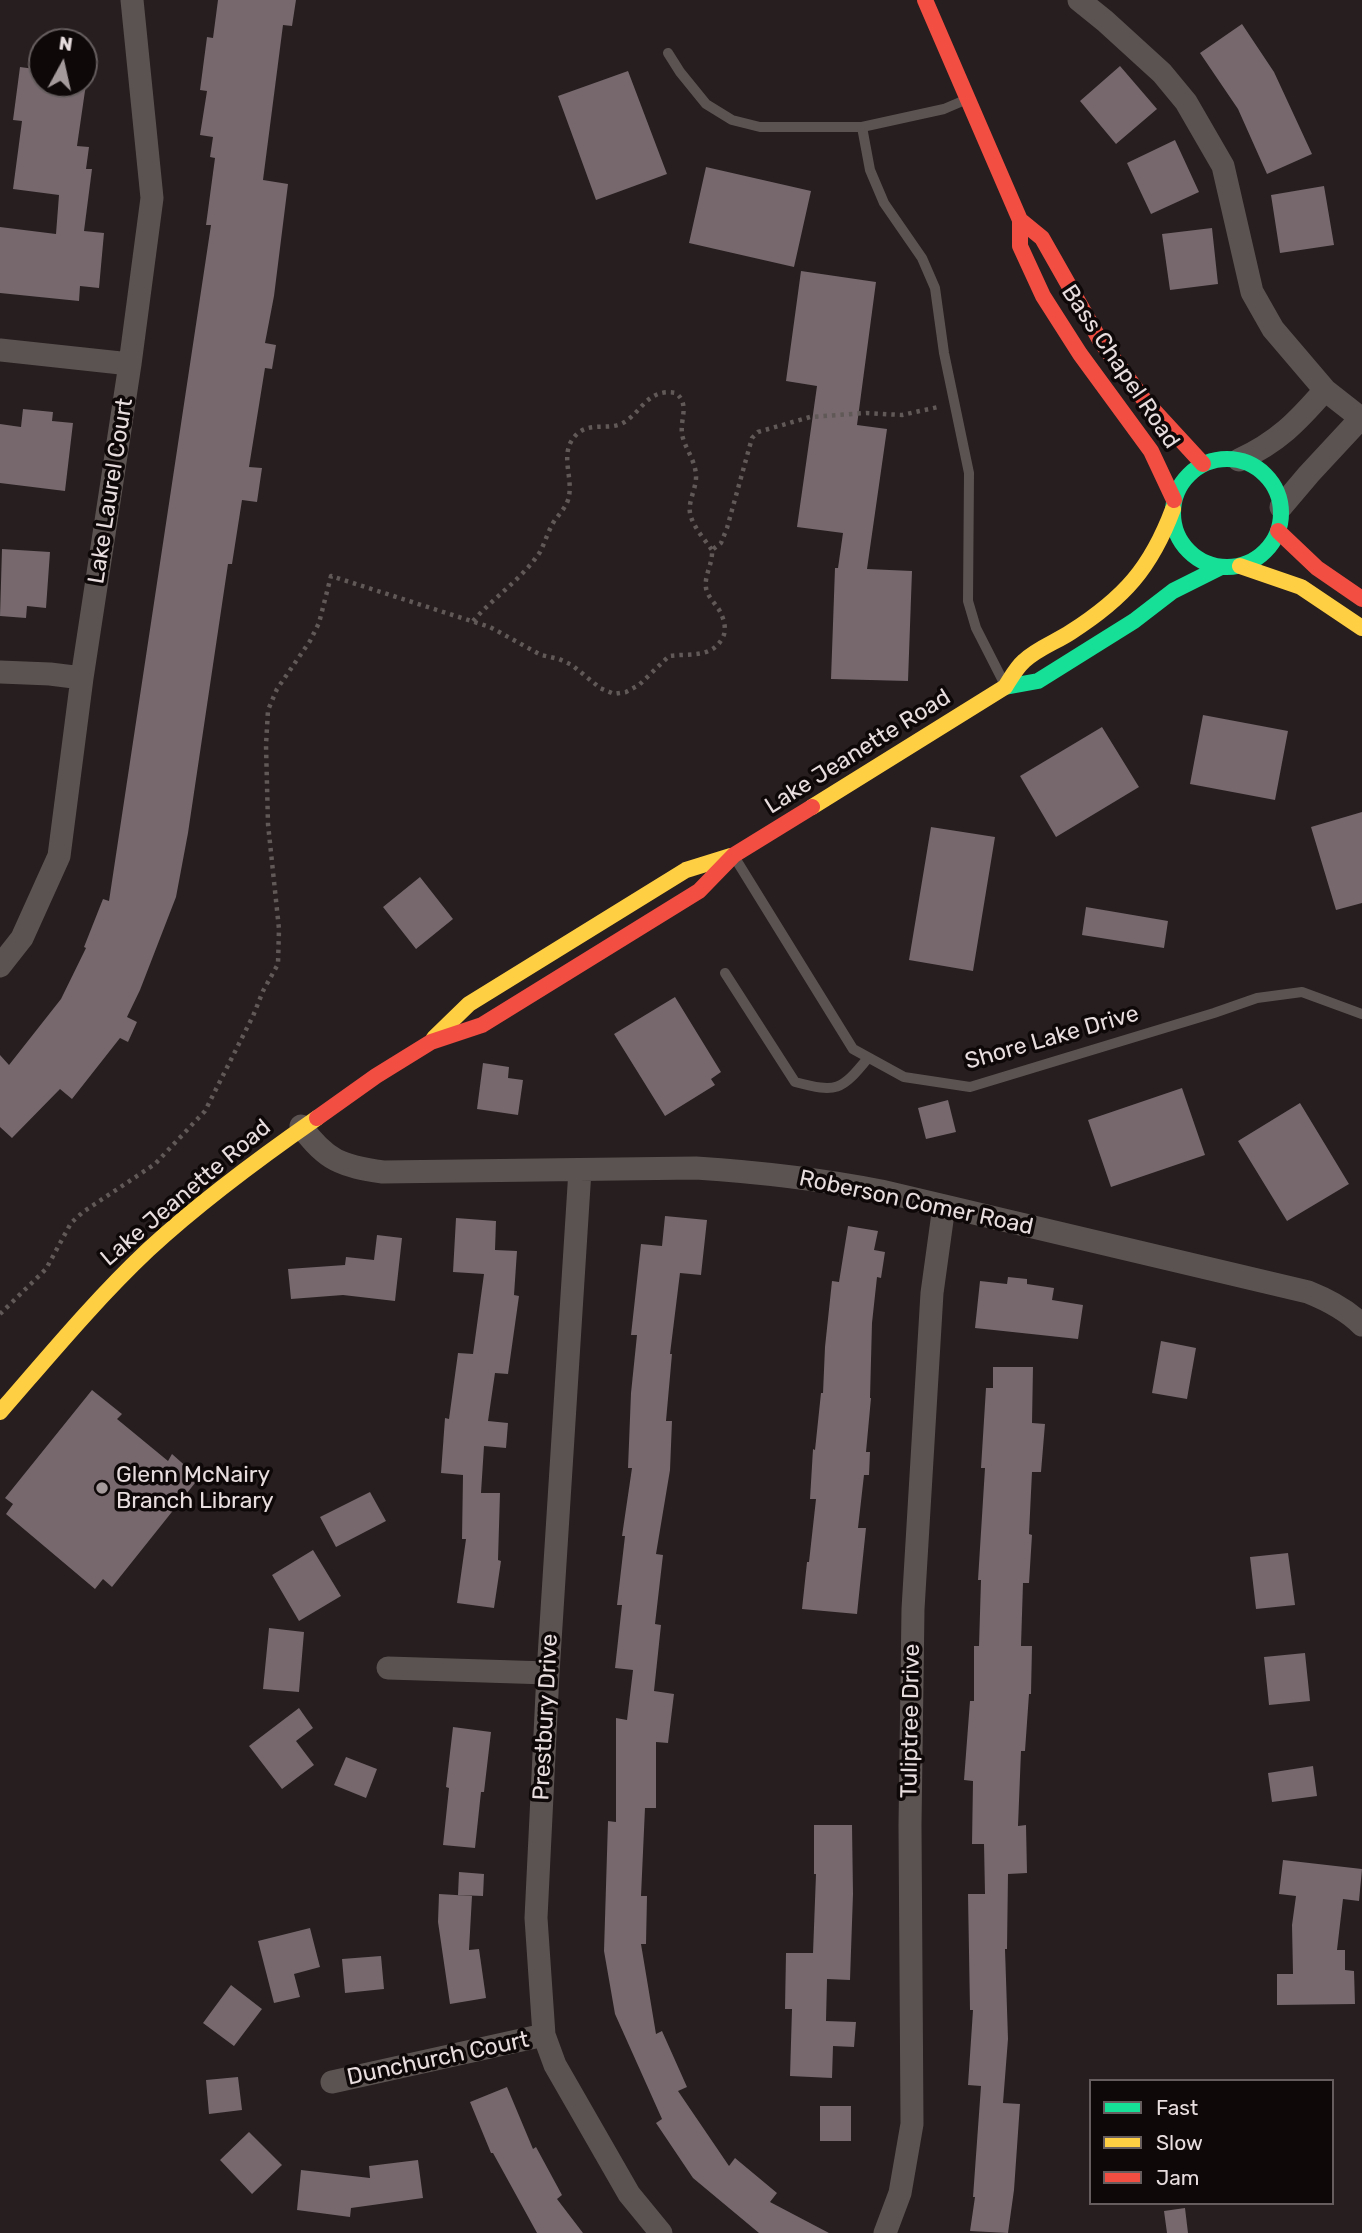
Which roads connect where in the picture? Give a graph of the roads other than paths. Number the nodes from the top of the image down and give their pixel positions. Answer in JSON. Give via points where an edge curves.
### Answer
{"nodes":[{"id":1,"x":132,"y":0,"type":"edge"},
{"id":2,"x":925,"y":0,"type":"edge"},
{"id":3,"x":1079,"y":0,"type":"edge"},
{"id":4,"x":668,"y":52,"type":"dead end"},
{"id":5,"x":968,"y":99,"type":"junction"},
{"id":6,"x":862,"y":127,"type":"junction"},
{"id":7,"x":1020,"y":220,"type":"junction"},
{"id":8,"x":0,"y":350,"type":"edge"},
{"id":9,"x":130,"y":364,"type":"junction"},
{"id":10,"x":1325,"y":390,"type":"junction"},
{"id":11,"x":1362,"y":419,"type":"edge"},
{"id":12,"x":1239,"y":460,"type":"junction"},
{"id":13,"x":1203,"y":464,"type":"junction"},
{"id":14,"x":1173,"y":504,"type":"junction"},
{"id":15,"x":1281,"y":507,"type":"junction"},
{"id":16,"x":1278,"y":531,"type":"junction"},
{"id":17,"x":1240,"y":566,"type":"junction"},
{"id":18,"x":1222,"y":567,"type":"junction"},
{"id":19,"x":1362,"y":599,"type":"edge"},
{"id":20,"x":1362,"y":628,"type":"edge"},
{"id":21,"x":0,"y":672,"type":"edge"},
{"id":22,"x":82,"y":678,"type":"junction"},
{"id":23,"x":1006,"y":687,"type":"junction"},
{"id":24,"x":734,"y":855,"type":"junction"},
{"id":25,"x":0,"y":966,"type":"edge"},
{"id":26,"x":725,"y":973,"type":"dead end"},
{"id":27,"x":1362,"y":1014,"type":"edge"},
{"id":28,"x":431,"y":1042,"type":"junction"},
{"id":29,"x":868,"y":1058,"type":"junction"},
{"id":30,"x":302,"y":1126,"type":"junction"},
{"id":31,"x":580,"y":1170,"type":"junction"},
{"id":32,"x":944,"y":1206,"type":"junction"},
{"id":33,"x":1362,"y":1325,"type":"edge"},
{"id":34,"x":0,"y":1412,"type":"edge"},
{"id":35,"x":388,"y":1668,"type":"dead end"},
{"id":36,"x":548,"y":1673,"type":"junction"},
{"id":37,"x":544,"y":2035,"type":"junction"},
{"id":38,"x":332,"y":2082,"type":"dead end"},
{"id":39,"x":661,"y":2233,"type":"edge"},
{"id":40,"x":884,"y":2233,"type":"edge"}],
"edges":[{"from":1,"to":9,"type":"street","name":"Lake Laurel Court","via":[[152,198]]},
{"from":2,"to":5,"type":"street","name":"Bass Chapel Road"},
{"from":3,"to":10,"type":"street","via":[[1162,73],[1186,102],[1223,166],[1252,292],[1273,329]]},
{"from":4,"to":6,"type":"lane","via":[[706,104],[732,120],[760,127]]},
{"from":5,"to":6,"type":"lane","via":[[944,109]]},
{"from":5,"to":7,"type":"street","name":"Bass Chapel Road"},
{"from":6,"to":23,"type":"lane","via":[[870,170],[884,202],[922,258],[935,288],[969,473],[968,601],[976,628]]},
{"from":7,"to":13,"type":"street","name":"Bass Chapel Road","via":[[1042,238],[1108,352]]},
{"from":7,"to":14,"type":"street","name":"Bass Chapel Road","via":[[1020,246],[1043,296],[1151,450]]},
{"from":8,"to":9,"type":"street"},
{"from":9,"to":22,"type":"street","name":"Lake Laurel Court"},
{"from":10,"to":11,"type":"street"},
{"from":10,"to":12,"type":"street","via":[[1275,442]]},
{"from":11,"to":15,"type":"street"},
{"from":12,"to":13,"type":"street"},
{"from":12,"to":15,"type":"street","via":[[1268,477]]},
{"from":13,"to":14,"type":"street","via":[[1185,479]]},
{"from":14,"to":18,"type":"street","via":[[1180,541],[1205,563]]},
{"from":14,"to":23,"type":"street","name":"Lake Jeanette Road","via":[[1155,554],[1125,592],[1025,660]]},
{"from":15,"to":16,"type":"street"},
{"from":16,"to":17,"type":"street","via":[[1264,553]]},
{"from":16,"to":19,"type":"street","via":[[1305,559]]},
{"from":17,"to":18,"type":"street"},
{"from":17,"to":20,"type":"street","via":[[1301,587]]},
{"from":18,"to":23,"type":"street","name":"Lake Jeanette Road","via":[[1173,591],[1038,681]]},
{"from":21,"to":22,"type":"street"},
{"from":22,"to":25,"type":"street","name":"Lake Laurel Court","via":[[59,856],[22,938]]},
{"from":23,"to":24,"type":"street","name":"Lake Jeanette Road"},
{"from":24,"to":28,"type":"street","name":"Lake Jeanette Road","via":[[699,891],[482,1025]]},
{"from":24,"to":28,"type":"street","name":"Lake Jeanette Road","via":[[686,870],[469,1004]]},
{"from":24,"to":29,"type":"lane","name":"Shore Lake Drive","via":[[853,1049]]},
{"from":26,"to":29,"type":"lane","via":[[795,1082],[825,1089],[848,1083]]},
{"from":27,"to":29,"type":"lane","name":"Shore Lake Drive","via":[[1303,992],[1257,998],[970,1087],[904,1077]]},
{"from":28,"to":30,"type":"street","name":"Lake Jeanette Road"},
{"from":30,"to":31,"type":"street","name":"Roberson Comer Road","via":[[316,1147],[338,1161],[370,1170]]},
{"from":30,"to":34,"type":"street","name":"Lake Jeanette Road","via":[[148,1250]]},
{"from":31,"to":32,"type":"street","name":"Roberson Comer Road","via":[[742,1171],[825,1181]]},
{"from":31,"to":36,"type":"street","name":"Prestbury Drive"},
{"from":32,"to":33,"type":"street","name":"Roberson Comer Road","via":[[1308,1292]]},
{"from":32,"to":40,"type":"street","name":"Tuliptree Drive","via":[[932,1293],[913,1609],[912,2124],[900,2193]]},
{"from":35,"to":36,"type":"street"},
{"from":36,"to":37,"type":"street","name":"Prestbury Drive","via":[[536,1918]]},
{"from":37,"to":38,"type":"street","name":"Dunchurch Court"},
{"from":37,"to":39,"type":"street","name":"Prestbury Drive","via":[[555,2066],[629,2194]]}]}
